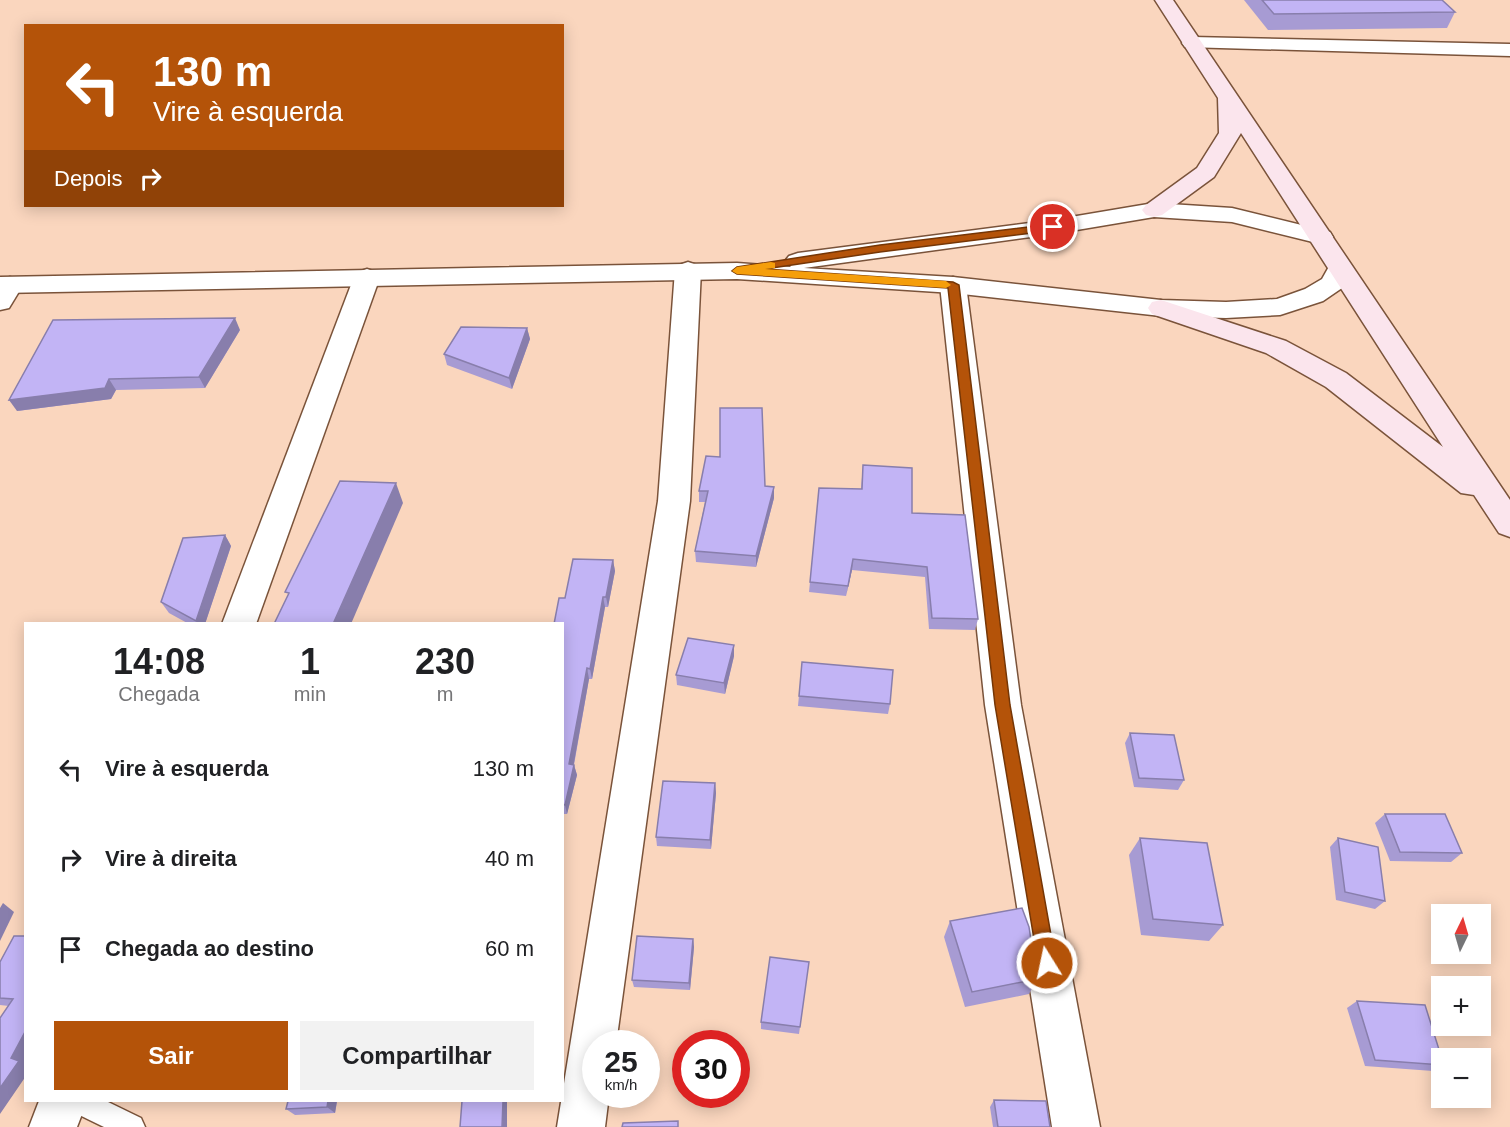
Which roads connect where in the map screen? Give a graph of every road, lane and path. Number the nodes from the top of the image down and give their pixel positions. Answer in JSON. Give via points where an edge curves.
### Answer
{"nodes":[{"id":1,"x":1164,"y":0,"type":"edge"},
{"id":2,"x":1192,"y":43,"type":"junction"},
{"id":3,"x":1510,"y":50,"type":"edge"},
{"id":4,"x":1228,"y":99,"type":"junction"},
{"id":5,"x":1154,"y":210,"type":"junction"},
{"id":6,"x":1321,"y":237,"type":"junction"},
{"id":7,"x":1340,"y":268,"type":"junction"},
{"id":8,"x":688,"y":270,"type":"junction"},
{"id":9,"x":737,"y":271,"type":"junction"},
{"id":10,"x":367,"y":277,"type":"junction"},
{"id":11,"x":953,"y":285,"type":"junction"},
{"id":12,"x":3,"y":291,"type":"edge"},
{"id":13,"x":1161,"y":308,"type":"junction"},
{"id":14,"x":1504,"y":515,"type":"edge"},
{"id":15,"x":240,"y":622,"type":"edge"},
{"id":16,"x":63,"y":1102,"type":"edge"},
{"id":17,"x":80,"y":1102,"type":"edge"},
{"id":18,"x":53,"y":1127,"type":"edge"},
{"id":19,"x":132,"y":1127,"type":"edge"},
{"id":20,"x":581,"y":1127,"type":"edge"},
{"id":21,"x":1076,"y":1127,"type":"edge"}],
"edges":[{"from":1,"to":2,"type":"main road"},
{"from":2,"to":3,"type":"street"},
{"from":2,"to":4,"type":"main road"},
{"from":4,"to":5,"type":"main road","via":[[1230,133],[1206,172]]},
{"from":4,"to":6,"type":"main road"},
{"from":5,"to":6,"type":"street","via":[[1232,215]]},
{"from":5,"to":9,"type":"street"},
{"from":6,"to":7,"type":"main road"},
{"from":7,"to":13,"type":"street","via":[[1333,283],[1314,295],[1280,307]]},
{"from":7,"to":14,"type":"main road"},
{"from":8,"to":9,"type":"street"},
{"from":8,"to":10,"type":"street"},
{"from":8,"to":20,"type":"street","via":[[674,501]]},
{"from":9,"to":11,"type":"street"},
{"from":10,"to":12,"type":"street"},
{"from":10,"to":15,"type":"street"},
{"from":11,"to":13,"type":"street"},
{"from":11,"to":21,"type":"street","via":[[1003,705]]},
{"from":13,"to":14,"type":"main road","via":[[1276,347],[1336,380]]},
{"from":16,"to":18,"type":"street"},
{"from":17,"to":19,"type":"lane"}]}
